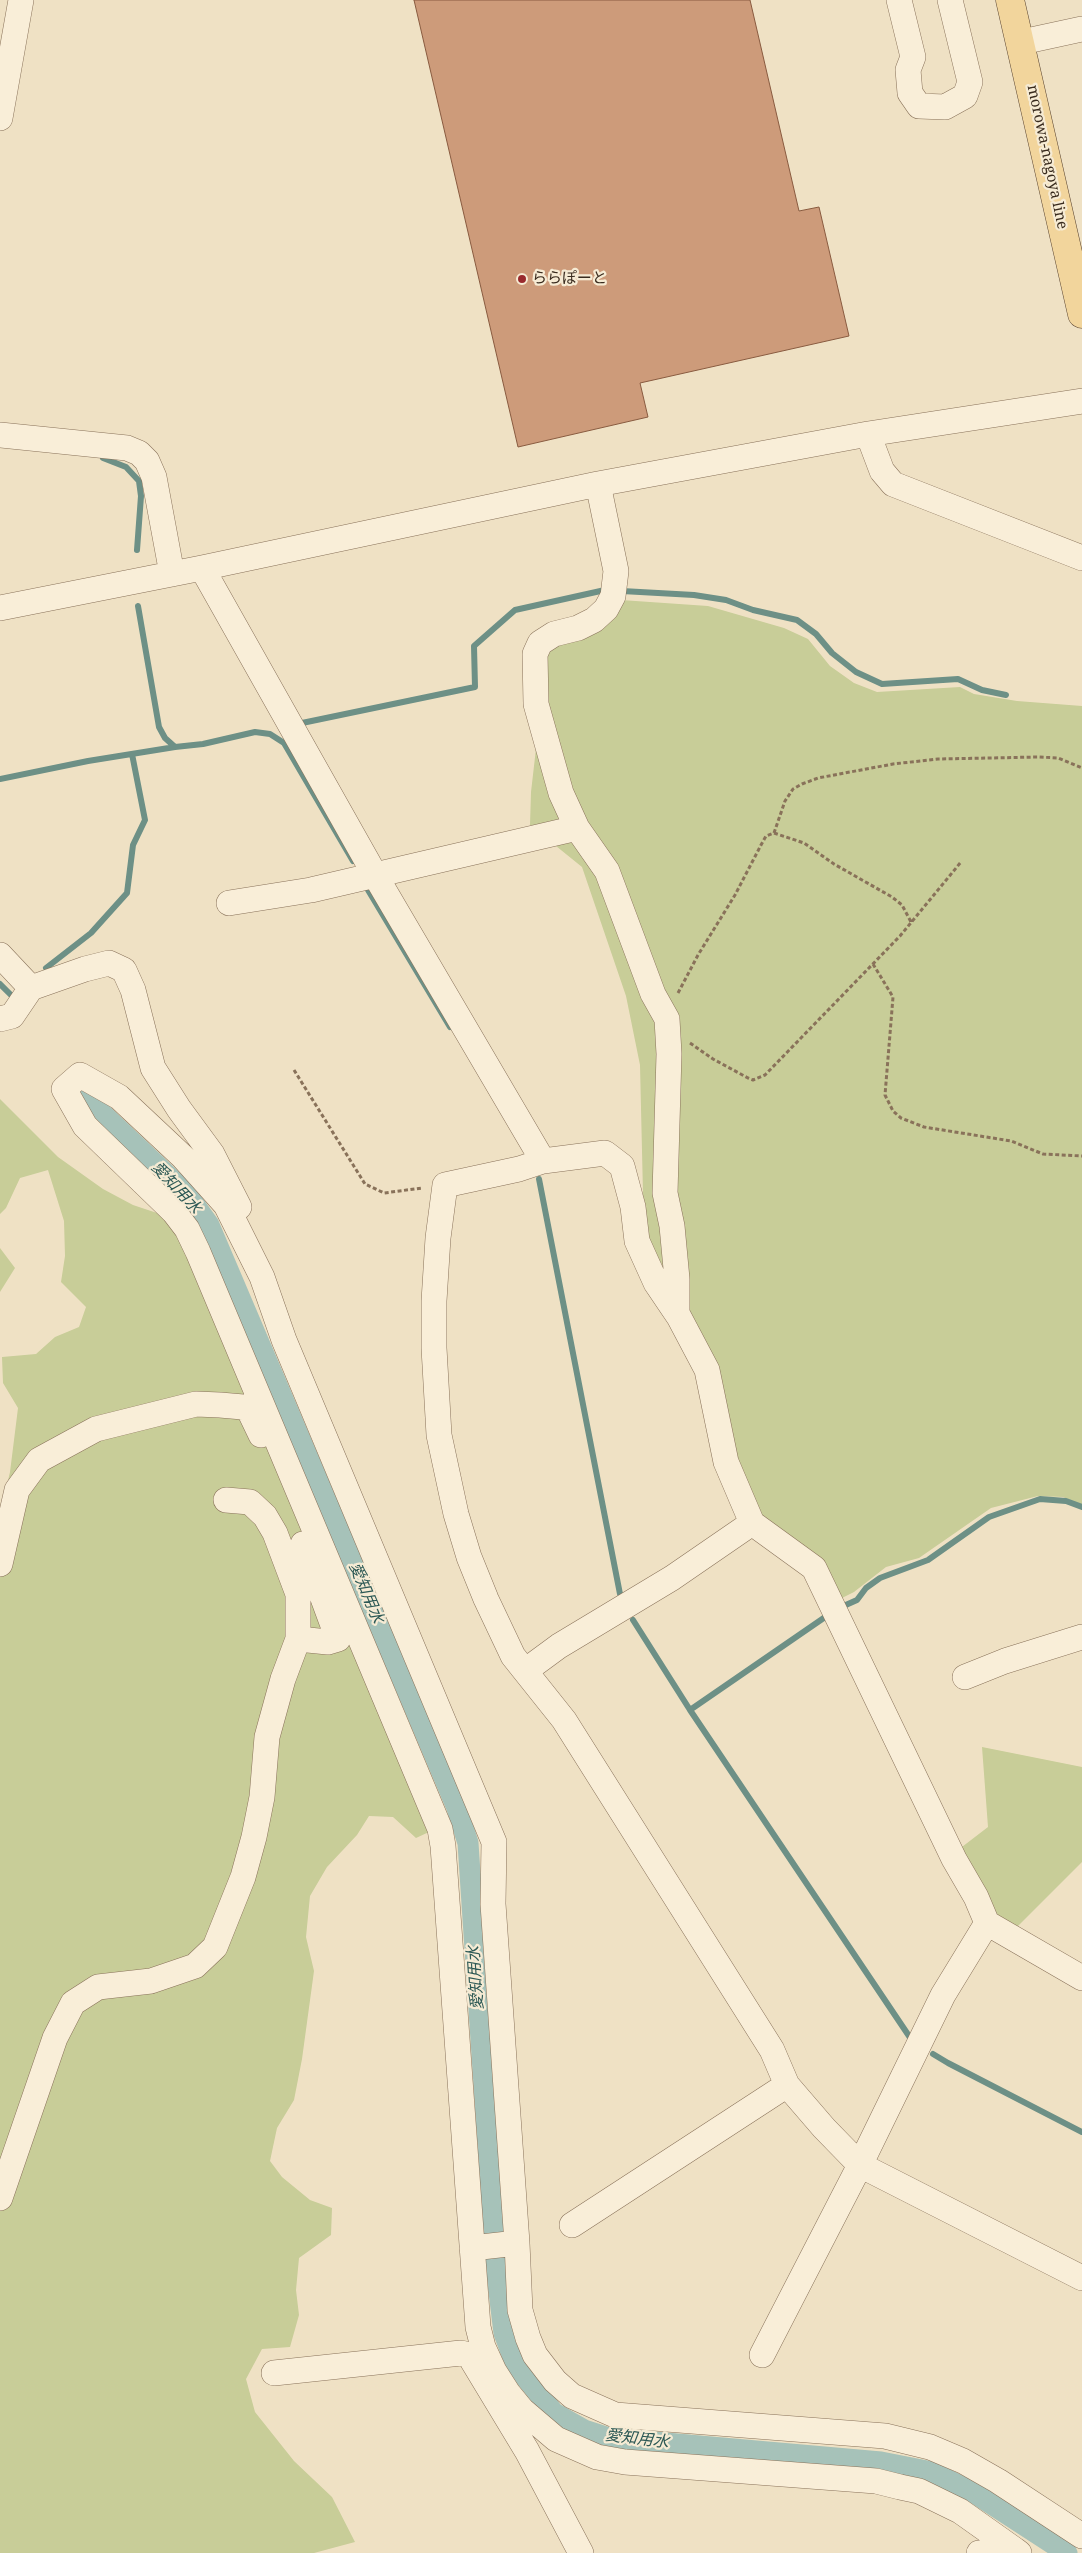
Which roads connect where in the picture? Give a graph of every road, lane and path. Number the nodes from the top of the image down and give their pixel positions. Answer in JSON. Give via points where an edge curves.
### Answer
{"nodes":[{"id":1,"x":21,"y":0,"type":"edge"},
{"id":2,"x":899,"y":0,"type":"edge"},
{"id":3,"x":950,"y":0,"type":"edge"},
{"id":4,"x":1010,"y":0,"type":"edge"},
{"id":5,"x":1082,"y":29,"type":"edge"},
{"id":6,"x":1022,"y":42,"type":"junction"},
{"id":7,"x":0,"y":118,"type":"edge"},
{"id":8,"x":1082,"y":314,"type":"edge"},
{"id":9,"x":1082,"y":401,"type":"edge"},
{"id":10,"x":868,"y":434,"type":"junction"},
{"id":11,"x":0,"y":435,"type":"edge"},
{"id":12,"x":598,"y":484,"type":"junction"},
{"id":13,"x":1082,"y":558,"type":"edge"},
{"id":14,"x":202,"y":568,"type":"junction"},
{"id":15,"x":172,"y":574,"type":"junction"},
{"id":16,"x":0,"y":608,"type":"edge"},
{"id":17,"x":1082,"y":768,"type":"edge"},
{"id":18,"x":577,"y":828,"type":"junction"},
{"id":19,"x":774,"y":833,"type":"junction"},
{"id":20,"x":961,"y":862,"type":"dead end"},
{"id":21,"x":375,"y":875,"type":"junction"},
{"id":22,"x":229,"y":903,"type":"dead end"},
{"id":23,"x":912,"y":922,"type":"junction"},
{"id":24,"x":0,"y":955,"type":"edge"},
{"id":25,"x":873,"y":964,"type":"junction"},
{"id":26,"x":32,"y":988,"type":"junction"},
{"id":27,"x":0,"y":1019,"type":"edge"},
{"id":28,"x":665,"y":1022,"type":"junction"},
{"id":29,"x":294,"y":1070,"type":"dead end"},
{"id":30,"x":1082,"y":1156,"type":"edge"},
{"id":31,"x":543,"y":1161,"type":"junction"},
{"id":32,"x":445,"y":1185,"type":"junction"},
{"id":33,"x":262,"y":1277,"type":"junction"},
{"id":34,"x":677,"y":1313,"type":"junction"},
{"id":35,"x":226,"y":1500,"type":"dead end"},
{"id":36,"x":752,"y":1523,"type":"junction"},
{"id":37,"x":0,"y":1564,"type":"edge"},
{"id":38,"x":1082,"y":1637,"type":"edge"},
{"id":39,"x":298,"y":1640,"type":"junction"},
{"id":40,"x":525,"y":1671,"type":"junction"},
{"id":41,"x":965,"y":1677,"type":"dead end"},
{"id":42,"x":987,"y":1923,"type":"junction"},
{"id":43,"x":1082,"y":1978,"type":"edge"},
{"id":44,"x":787,"y":2085,"type":"junction"},
{"id":45,"x":860,"y":2165,"type":"junction"},
{"id":46,"x":0,"y":2198,"type":"edge"},
{"id":47,"x":572,"y":2225,"type":"dead end"},
{"id":48,"x":517,"y":2243,"type":"junction"},
{"id":49,"x":472,"y":2248,"type":"junction"},
{"id":50,"x":1082,"y":2278,"type":"edge"},
{"id":51,"x":762,"y":2355,"type":"dead end"},
{"id":52,"x":274,"y":2373,"type":"dead end"},
{"id":53,"x":1082,"y":2536,"type":"edge"},
{"id":54,"x":1017,"y":2551,"type":"edge"},
{"id":55,"x":581,"y":2553,"type":"edge"},
{"id":56,"x":979,"y":2553,"type":"edge"}],
"edges":[{"from":1,"to":7,"type":"street"},
{"from":2,"to":3,"type":"street","via":[[913,57],[908,70],[910,93],[919,106],[945,107],[965,96],[970,82]]},
{"from":4,"to":6,"type":"main road","name":"morowa-nagoya line"},
{"from":5,"to":6,"type":"street"},
{"from":6,"to":8,"type":"main road","name":"morowa-nagoya line"},
{"from":9,"to":10,"type":"street"},
{"from":10,"to":12,"type":"street"},
{"from":10,"to":13,"type":"street","via":[[882,471],[893,484]]},
{"from":11,"to":15,"type":"street","via":[[127,448],[138,453],[147,461],[154,477]]},
{"from":12,"to":14,"type":"street"},
{"from":12,"to":18,"type":"street","via":[[616,571],[613,596],[606,609],[594,620],[554,634],[540,644],[535,654],[536,704],[561,793]]},
{"from":14,"to":15,"type":"street"},
{"from":14,"to":21,"type":"street"},
{"from":15,"to":16,"type":"street"},
{"from":17,"to":19,"type":"path","via":[[1058,758],[938,759],[818,778],[794,790],[785,801]]},
{"from":18,"to":21,"type":"street"},
{"from":18,"to":28,"type":"street","via":[[607,871]]},
{"from":19,"to":23,"type":"path","via":[[804,843],[892,897],[902,905]]},
{"from":19,"to":28,"type":"path","via":[[766,836],[760,845],[735,896],[673,1001]]},
{"from":20,"to":23,"type":"path"},
{"from":21,"to":22,"type":"street","via":[[311,890]]},
{"from":21,"to":31,"type":"street"},
{"from":23,"to":25,"type":"path"},
{"from":24,"to":26,"type":"street"},
{"from":25,"to":28,"type":"path","via":[[760,1079],[748,1078],[713,1059]]},
{"from":25,"to":30,"type":"path","via":[[893,997],[885,1095],[893,1111],[901,1118],[924,1127],[1010,1141],[1043,1154]]},
{"from":26,"to":27,"type":"street","via":[[12,1016]]},
{"from":26,"to":33,"type":"street","via":[[85,968],[109,963],[124,970],[133,990],[153,1068],[178,1109],[212,1154],[253,1236]]},
{"from":28,"to":34,"type":"street","via":[[669,1054],[665,1193],[672,1226]]},
{"from":29,"to":32,"type":"path","via":[[365,1184],[384,1193]]},
{"from":31,"to":32,"type":"street"},
{"from":31,"to":34,"type":"street","via":[[605,1153],[622,1166],[633,1207],[637,1241],[656,1283]]},
{"from":32,"to":40,"type":"street","via":[[434,1301],[439,1435],[469,1557],[502,1636]]},
{"from":33,"to":48,"type":"street","via":[[284,1340],[494,1842],[493,1904]]},
{"from":33,"to":49,"type":"street","via":[[226,1205],[183,1157],[111,1092],[80,1075],[64,1089],[85,1126],[188,1229],[440,1829]]},
{"from":34,"to":36,"type":"street","via":[[707,1370],[726,1462]]},
{"from":35,"to":39,"type":"street","via":[[250,1502],[265,1516],[275,1533],[298,1594]]},
{"from":36,"to":40,"type":"street"},
{"from":36,"to":42,"type":"street","via":[[814,1568]]},
{"from":37,"to":39,"type":"street","via":[[17,1490],[39,1460],[96,1429],[196,1404],[243,1407],[249,1410],[257,1425],[338,1639],[328,1642]]},
{"from":38,"to":41,"type":"street","via":[[1004,1661]]},
{"from":39,"to":46,"type":"street","via":[[277,1694],[267,1738],[262,1797],[254,1837],[243,1877],[215,1947],[195,1966],[151,1981],[98,1987],[73,2003],[55,2038]]},
{"from":40,"to":44,"type":"street","via":[[564,1720],[772,2050]]},
{"from":42,"to":43,"type":"street"},
{"from":42,"to":45,"type":"street","via":[[943,1995]]},
{"from":44,"to":45,"type":"street"},
{"from":44,"to":47,"type":"street"},
{"from":45,"to":50,"type":"street"},
{"from":45,"to":51,"type":"street"},
{"from":48,"to":49,"type":"street"},
{"from":48,"to":53,"type":"street","via":[[520,2310],[528,2338],[535,2355],[554,2380],[572,2396],[616,2415],[634,2418],[885,2436],[930,2447],[998,2481]]},
{"from":49,"to":54,"type":"street","via":[[478,2326],[483,2347],[508,2393],[522,2410],[556,2439],[597,2457],[625,2462],[876,2481],[919,2491],[960,2511]]},
{"from":52,"to":55,"type":"street","via":[[461,2353],[469,2355],[527,2450]]},
{"from":54,"to":56,"type":"street"}]}
